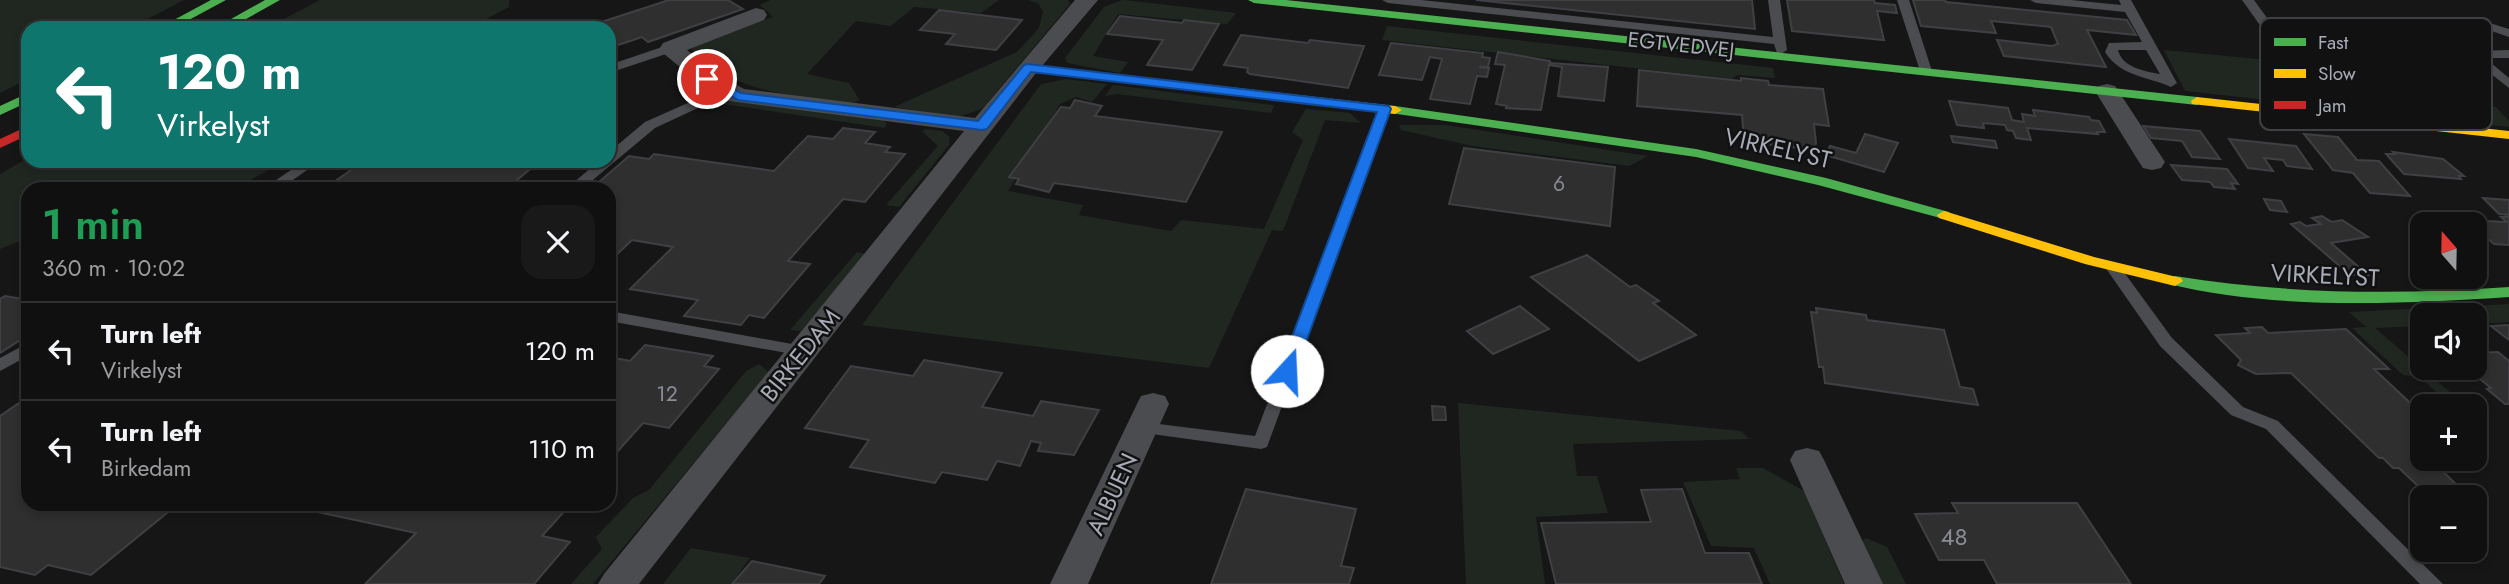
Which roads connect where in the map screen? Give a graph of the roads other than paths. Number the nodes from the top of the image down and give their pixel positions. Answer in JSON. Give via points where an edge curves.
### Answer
{"nodes":[{"id":1,"x":220,"y":0,"type":"edge"},
{"id":2,"x":274,"y":0,"type":"edge"},
{"id":3,"x":1087,"y":0,"type":"edge"},
{"id":4,"x":1254,"y":0,"type":"edge"},
{"id":5,"x":1388,"y":0,"type":"edge"},
{"id":6,"x":1774,"y":0,"type":"edge"},
{"id":7,"x":1903,"y":0,"type":"edge"},
{"id":8,"x":2036,"y":0,"type":"edge"},
{"id":9,"x":2248,"y":0,"type":"edge"},
{"id":10,"x":2127,"y":5,"type":"edge"},
{"id":11,"x":1435,"y":12,"type":"junction"},
{"id":12,"x":756,"y":15,"type":"dead end"},
{"id":13,"x":2261,"y":18,"type":"edge"},
{"id":14,"x":179,"y":21,"type":"edge"},
{"id":15,"x":234,"y":21,"type":"edge"},
{"id":16,"x":2492,"y":25,"type":"edge"},
{"id":17,"x":2509,"y":33,"type":"edge"},
{"id":18,"x":2150,"y":46,"type":"junction"},
{"id":19,"x":671,"y":48,"type":"junction"},
{"id":20,"x":1781,"y":48,"type":"junction"},
{"id":21,"x":616,"y":67,"type":"edge"},
{"id":22,"x":1028,"y":68,"type":"junction"},
{"id":23,"x":2492,"y":70,"type":"edge"},
{"id":24,"x":1926,"y":71,"type":"junction"},
{"id":25,"x":2168,"y":79,"type":"junction"},
{"id":26,"x":2509,"y":84,"type":"edge"},
{"id":27,"x":726,"y":90,"type":"junction"},
{"id":28,"x":2107,"y":91,"type":"junction"},
{"id":29,"x":2179,"y":98,"type":"junction"},
{"id":30,"x":21,"y":100,"type":"edge"},
{"id":31,"x":2260,"y":107,"type":"edge"},
{"id":32,"x":1385,"y":109,"type":"junction"},
{"id":33,"x":0,"y":111,"type":"edge"},
{"id":34,"x":982,"y":126,"type":"junction"},
{"id":35,"x":2464,"y":130,"type":"edge"},
{"id":36,"x":21,"y":134,"type":"edge"},
{"id":37,"x":2509,"y":135,"type":"edge"},
{"id":38,"x":0,"y":144,"type":"edge"},
{"id":39,"x":616,"y":153,"type":"edge"},
{"id":40,"x":2151,"y":162,"type":"dead end"},
{"id":41,"x":302,"y":168,"type":"edge"},
{"id":42,"x":598,"y":168,"type":"edge"},
{"id":43,"x":281,"y":182,"type":"edge"},
{"id":44,"x":581,"y":182,"type":"edge"},
{"id":45,"x":2113,"y":267,"type":"junction"},
{"id":46,"x":2509,"y":292,"type":"edge"},
{"id":47,"x":616,"y":317,"type":"edge"},
{"id":48,"x":803,"y":351,"type":"junction"},
{"id":49,"x":21,"y":352,"type":"edge"},
{"id":50,"x":0,"y":366,"type":"edge"},
{"id":51,"x":1148,"y":416,"type":"joint"},
{"id":52,"x":1807,"y":460,"type":"dead end"},
{"id":53,"x":617,"y":584,"type":"edge"},
{"id":54,"x":1069,"y":584,"type":"edge"},
{"id":55,"x":1864,"y":584,"type":"edge"},
{"id":56,"x":2433,"y":584,"type":"edge"}],
"edges":[{"from":1,"to":14,"type":"main road"},
{"from":2,"to":15,"type":"main road"},
{"from":3,"to":22,"type":"street","name":"BIRKEDAM"},
{"from":4,"to":11,"type":"main road","name":"EGTVEDVEJ"},
{"from":5,"to":11,"type":"lane"},
{"from":6,"to":20,"type":"lane"},
{"from":7,"to":24,"type":"lane"},
{"from":8,"to":10,"type":"lane"},
{"from":9,"to":13,"type":"lane"},
{"from":10,"to":18,"type":"lane"},
{"from":11,"to":20,"type":"main road","name":"EGTVEDVEJ"},
{"from":12,"to":19,"type":"street"},
{"from":16,"to":17,"type":"lane"},
{"from":18,"to":25,"type":"lane"},
{"from":18,"to":25,"type":"lane","via":[[2125,44],[2113,46],[2111,52],[2125,69]]},
{"from":19,"to":21,"type":"lane"},
{"from":19,"to":27,"type":"street"},
{"from":20,"to":24,"type":"main road","name":"EGTVEDVEJ"},
{"from":22,"to":32,"type":"main road","name":"VIRKELYST"},
{"from":22,"to":34,"type":"street","name":"BIRKEDAM"},
{"from":23,"to":26,"type":"lane"},
{"from":24,"to":28,"type":"main road","name":"EGTVEDVEJ"},
{"from":25,"to":29,"type":"lane"},
{"from":27,"to":34,"type":"street","via":[[738,96]]},
{"from":27,"to":39,"type":"lane","via":[[650,125]]},
{"from":28,"to":29,"type":"main road","name":"EGTVEDVEJ"},
{"from":28,"to":40,"type":"street"},
{"from":29,"to":31,"type":"main road","name":"EGTVEDVEJ"},
{"from":30,"to":33,"type":"main road"},
{"from":32,"to":45,"type":"main road","name":"VIRKELYST","via":[[1617,139],[1794,174],[1944,214]]},
{"from":32,"to":51,"type":"lane","via":[[1261,443]]},
{"from":34,"to":48,"type":"street","name":"BIRKEDAM"},
{"from":35,"to":37,"type":"main road","name":"EGTVEDVEJ"},
{"from":36,"to":38,"type":"main road"},
{"from":41,"to":43,"type":"lane"},
{"from":42,"to":44,"type":"lane"},
{"from":45,"to":46,"type":"main road","name":"VIRKELYST","via":[[2285,298],[2369,301]]},
{"from":45,"to":56,"type":"lane","via":[[2166,342],[2237,411],[2272,425]]},
{"from":47,"to":48,"type":"lane"},
{"from":48,"to":53,"type":"street","name":"BIRKEDAM"},
{"from":49,"to":50,"type":"lane"},
{"from":51,"to":54,"type":"street","name":"ALBUEN"},
{"from":52,"to":55,"type":"street"}]}
